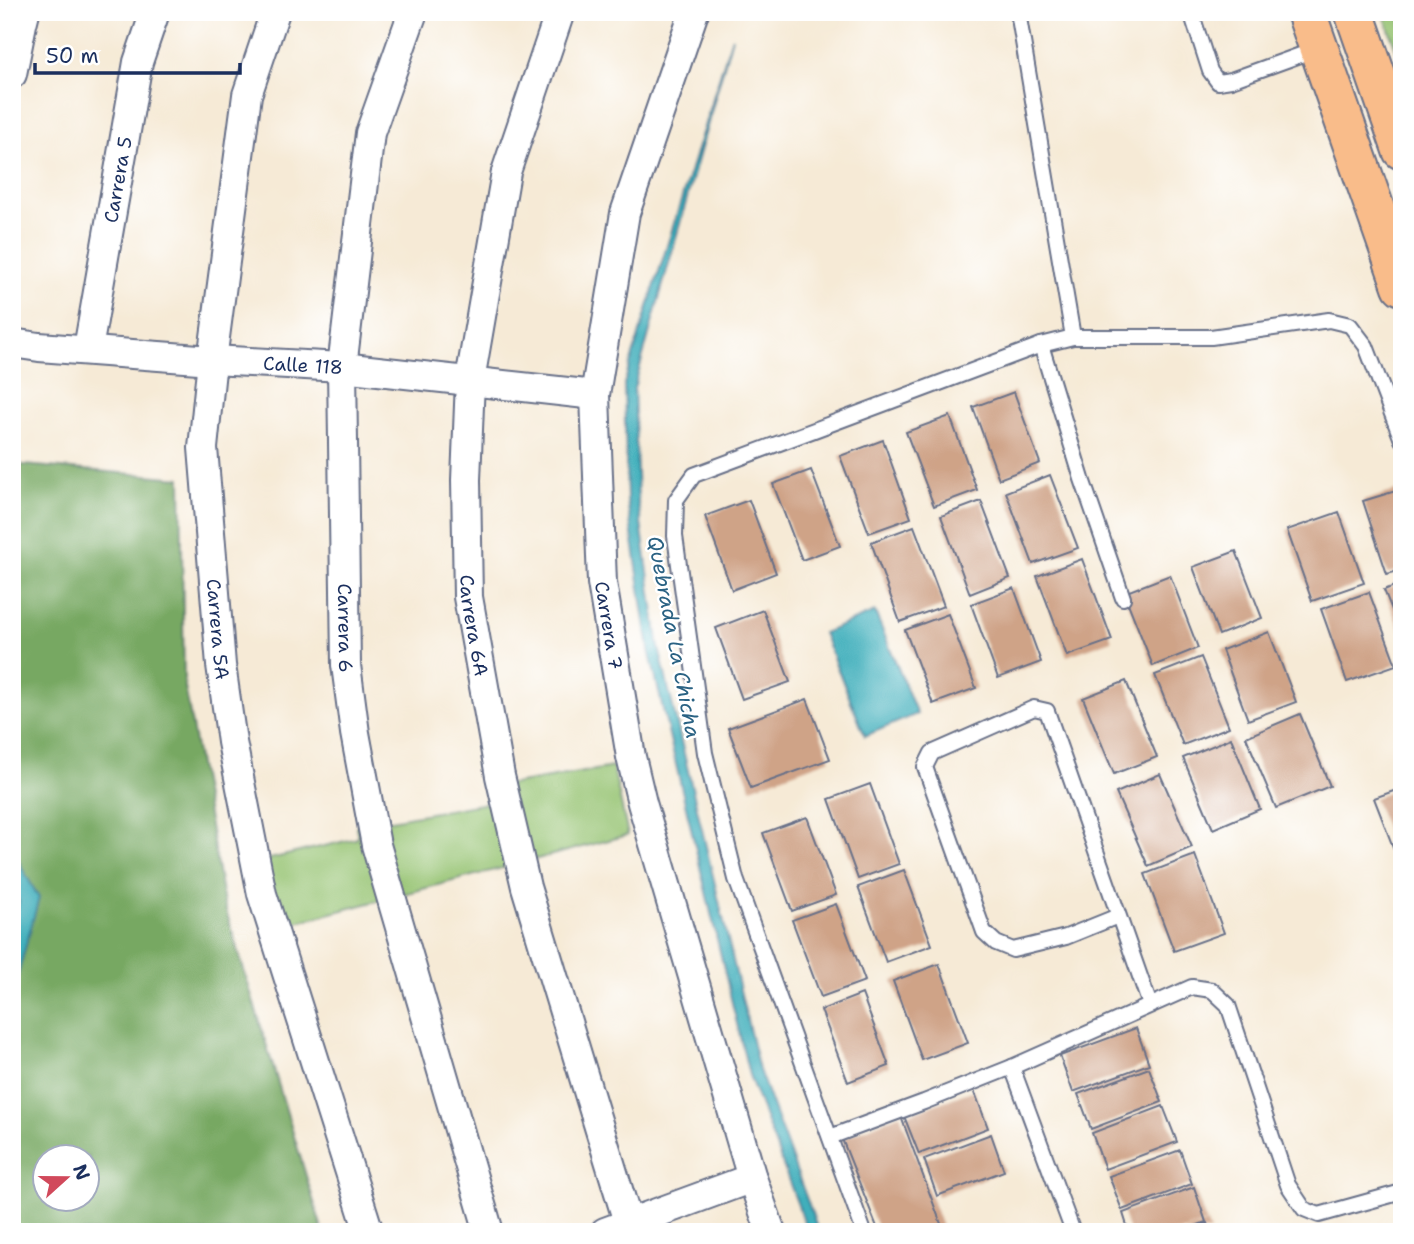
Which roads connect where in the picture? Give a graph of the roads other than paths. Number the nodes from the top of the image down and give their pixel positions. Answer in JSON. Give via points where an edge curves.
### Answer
{"nodes":[{"id":1,"x":25,"y":12,"type":"edge"},
{"id":2,"x":155,"y":12,"type":"edge"},
{"id":3,"x":275,"y":12,"type":"edge"},
{"id":4,"x":413,"y":12,"type":"edge"},
{"id":5,"x":560,"y":12,"type":"edge"},
{"id":6,"x":1018,"y":12,"type":"edge"},
{"id":7,"x":1191,"y":12,"type":"edge"},
{"id":8,"x":1306,"y":12,"type":"edge"},
{"id":9,"x":1354,"y":12,"type":"edge"},
{"id":10,"x":693,"y":13,"type":"edge"},
{"id":11,"x":1318,"y":48,"type":"junction"},
{"id":12,"x":12,"y":74,"type":"edge"},
{"id":13,"x":1395,"y":105,"type":"edge"},
{"id":14,"x":1402,"y":150,"type":"edge"},
{"id":15,"x":1402,"y":286,"type":"edge"},
{"id":16,"x":1073,"y":337,"type":"junction"},
{"id":17,"x":12,"y":343,"type":"edge"},
{"id":18,"x":1041,"y":345,"type":"junction"},
{"id":19,"x":88,"y":349,"type":"junction"},
{"id":20,"x":212,"y":360,"type":"junction"},
{"id":21,"x":342,"y":367,"type":"junction"},
{"id":22,"x":470,"y":380,"type":"junction"},
{"id":23,"x":595,"y":396,"type":"junction"},
{"id":24,"x":1402,"y":440,"type":"edge"},
{"id":25,"x":1123,"y":598,"type":"dead end"},
{"id":26,"x":1118,"y":916,"type":"junction"},
{"id":27,"x":1150,"y":1005,"type":"junction"},
{"id":28,"x":1012,"y":1067,"type":"junction"},
{"id":29,"x":830,"y":1137,"type":"junction"},
{"id":30,"x":752,"y":1178,"type":"junction"},
{"id":31,"x":1402,"y":1192,"type":"edge"},
{"id":32,"x":621,"y":1229,"type":"edge"},
{"id":33,"x":369,"y":1232,"type":"edge"},
{"id":34,"x":489,"y":1232,"type":"edge"},
{"id":35,"x":771,"y":1232,"type":"edge"},
{"id":36,"x":864,"y":1232,"type":"edge"},
{"id":37,"x":1073,"y":1232,"type":"edge"}],
"edges":[{"from":1,"to":12,"type":"street"},
{"from":2,"to":19,"type":"street","name":"Carrera 5","via":[[138,62]]},
{"from":3,"to":20,"type":"street","name":"Carrera 5A","via":[[247,95]]},
{"from":4,"to":21,"type":"street","name":"Carrera 6","via":[[370,133]]},
{"from":5,"to":22,"type":"street","name":"Carrera 6A","via":[[506,172]]},
{"from":6,"to":16,"type":"lane"},
{"from":7,"to":11,"type":"lane","via":[[1210,71],[1218,82]]},
{"from":8,"to":11,"type":"main road"},
{"from":9,"to":13,"type":"main road"},
{"from":10,"to":23,"type":"street","name":"Carrera 7","via":[[625,213]]},
{"from":11,"to":15,"type":"main road"},
{"from":13,"to":14,"type":"main road"},
{"from":16,"to":18,"type":"lane"},
{"from":16,"to":24,"type":"lane","via":[[1211,337],[1329,320],[1350,325],[1366,346]]},
{"from":17,"to":19,"type":"street","name":"Calle 118"},
{"from":18,"to":25,"type":"lane"},
{"from":18,"to":29,"type":"lane","via":[[694,475],[676,500],[675,536],[705,753],[736,879]]},
{"from":19,"to":20,"type":"street","name":"Calle 118"},
{"from":20,"to":21,"type":"street","name":"Calle 118"},
{"from":20,"to":33,"type":"street","name":"Carrera 5A","via":[[203,447],[232,742],[262,894]]},
{"from":21,"to":22,"type":"street","name":"Calle 118"},
{"from":21,"to":34,"type":"street","name":"Carrera 6","via":[[346,665],[355,733],[376,845]]},
{"from":22,"to":23,"type":"street","name":"Calle 118"},
{"from":22,"to":32,"type":"street","name":"Carrera 6A","via":[[468,597],[500,776],[526,887]]},
{"from":23,"to":30,"type":"street","name":"Carrera 7","via":[[602,583],[631,757]]},
{"from":26,"to":26,"type":"lane","via":[[1047,711],[1034,708],[932,752],[925,767],[984,932],[996,943],[1013,950],[1066,937]]},
{"from":26,"to":27,"type":"lane"},
{"from":27,"to":28,"type":"lane"},
{"from":27,"to":31,"type":"lane","via":[[1192,987],[1212,990],[1228,1005],[1288,1185],[1304,1209],[1319,1215]]},
{"from":28,"to":29,"type":"lane"},
{"from":28,"to":37,"type":"lane"},
{"from":29,"to":36,"type":"lane"},
{"from":30,"to":32,"type":"street"},
{"from":30,"to":35,"type":"street","name":"Carrera 7"}]}
